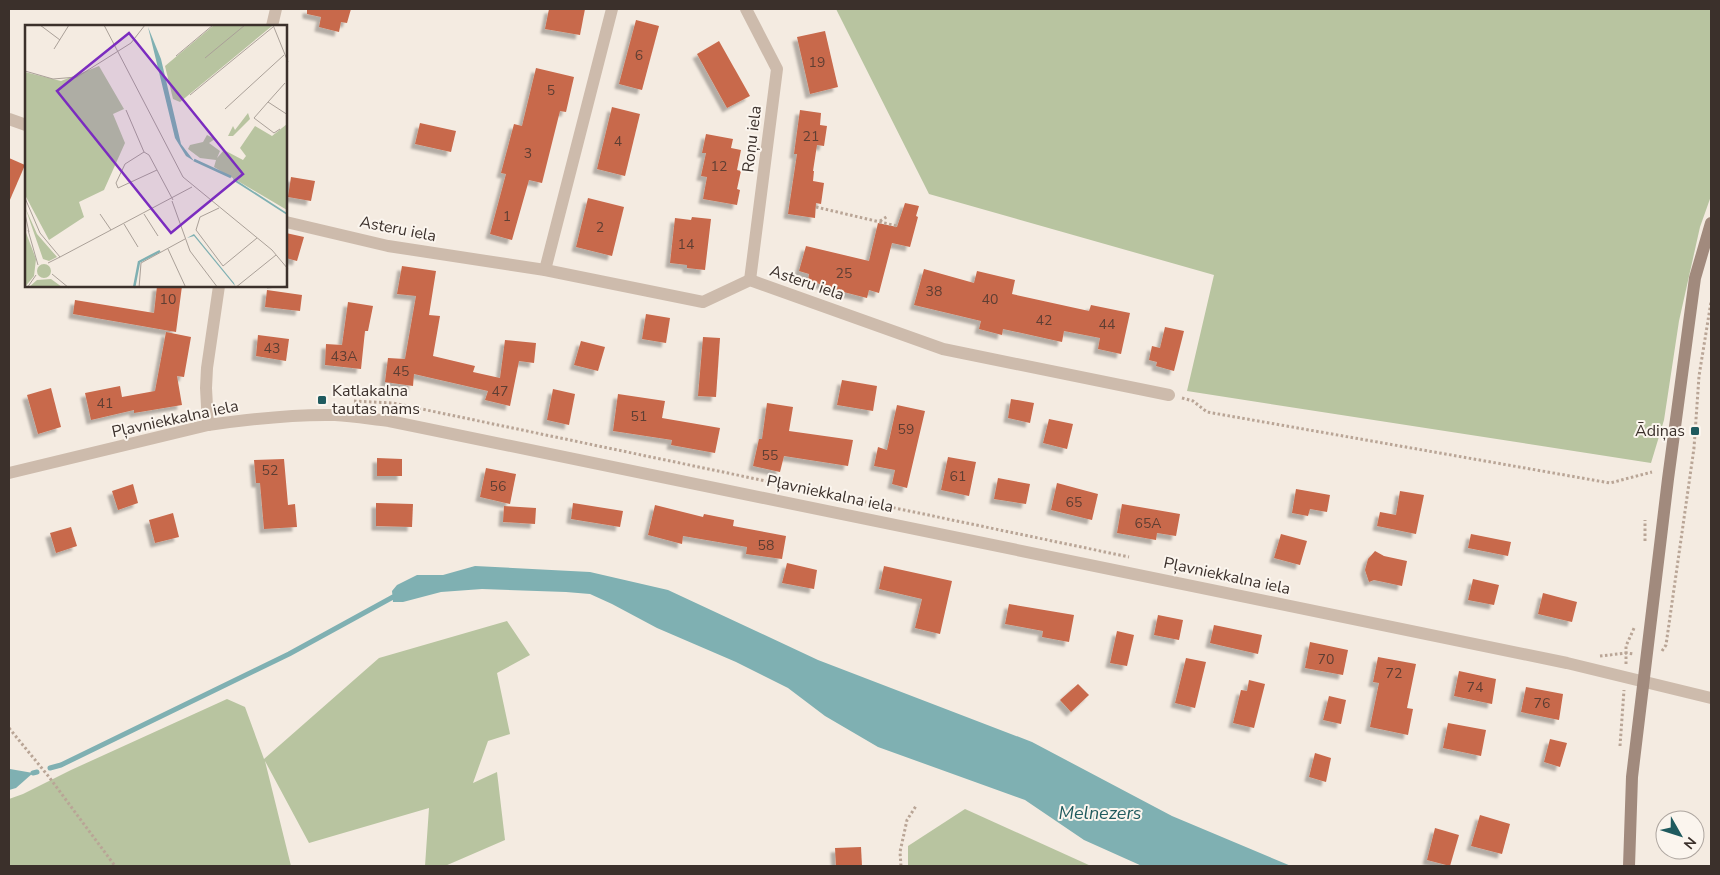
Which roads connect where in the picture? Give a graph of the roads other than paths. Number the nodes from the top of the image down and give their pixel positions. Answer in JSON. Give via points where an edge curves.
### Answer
{"nodes":[{"id":1,"x":276,"y":9,"type":"edge"},
{"id":2,"x":612,"y":9,"type":"edge"},
{"id":3,"x":746,"y":9,"type":"edge"},
{"id":4,"x":272,"y":25,"type":"edge"},
{"id":5,"x":9,"y":119,"type":"edge"},
{"id":6,"x":25,"y":125,"type":"edge"},
{"id":7,"x":288,"y":222,"type":"edge"},
{"id":8,"x":1711,"y":223,"type":"edge"},
{"id":9,"x":545,"y":270,"type":"junction"},
{"id":10,"x":750,"y":280,"type":"junction"},
{"id":11,"x":219,"y":288,"type":"edge"},
{"id":12,"x":1169,"y":395,"type":"road end"},
{"id":13,"x":208,"y":425,"type":"junction"},
{"id":14,"x":9,"y":473,"type":"edge"},
{"id":15,"x":1642,"y":681,"type":"junction"},
{"id":16,"x":1711,"y":698,"type":"edge"},
{"id":17,"x":1629,"y":866,"type":"edge"}],
"edges":[{"from":1,"to":4,"type":"street"},
{"from":2,"to":9,"type":"street"},
{"from":3,"to":10,"type":"street","name":"Roņu iela","via":[[777,69]]},
{"from":5,"to":6,"type":"street"},
{"from":7,"to":9,"type":"street","name":"Asteru iela","via":[[388,246]]},
{"from":8,"to":15,"type":"main road","via":[[1695,278]]},
{"from":9,"to":10,"type":"street","name":"Asteru iela","via":[[703,302]]},
{"from":10,"to":12,"type":"street","name":"Asteru iela","via":[[943,349]]},
{"from":11,"to":13,"type":"street","via":[[207,368]]},
{"from":13,"to":14,"type":"street","name":"Pļavniekkalna iela"},
{"from":13,"to":15,"type":"street","name":"Pļavniekkalna iela","via":[[300,415],[389,421]]},
{"from":15,"to":16,"type":"street","name":"Pļavniekkalna iela"},
{"from":15,"to":17,"type":"main road","via":[[1632,778]]}]}
